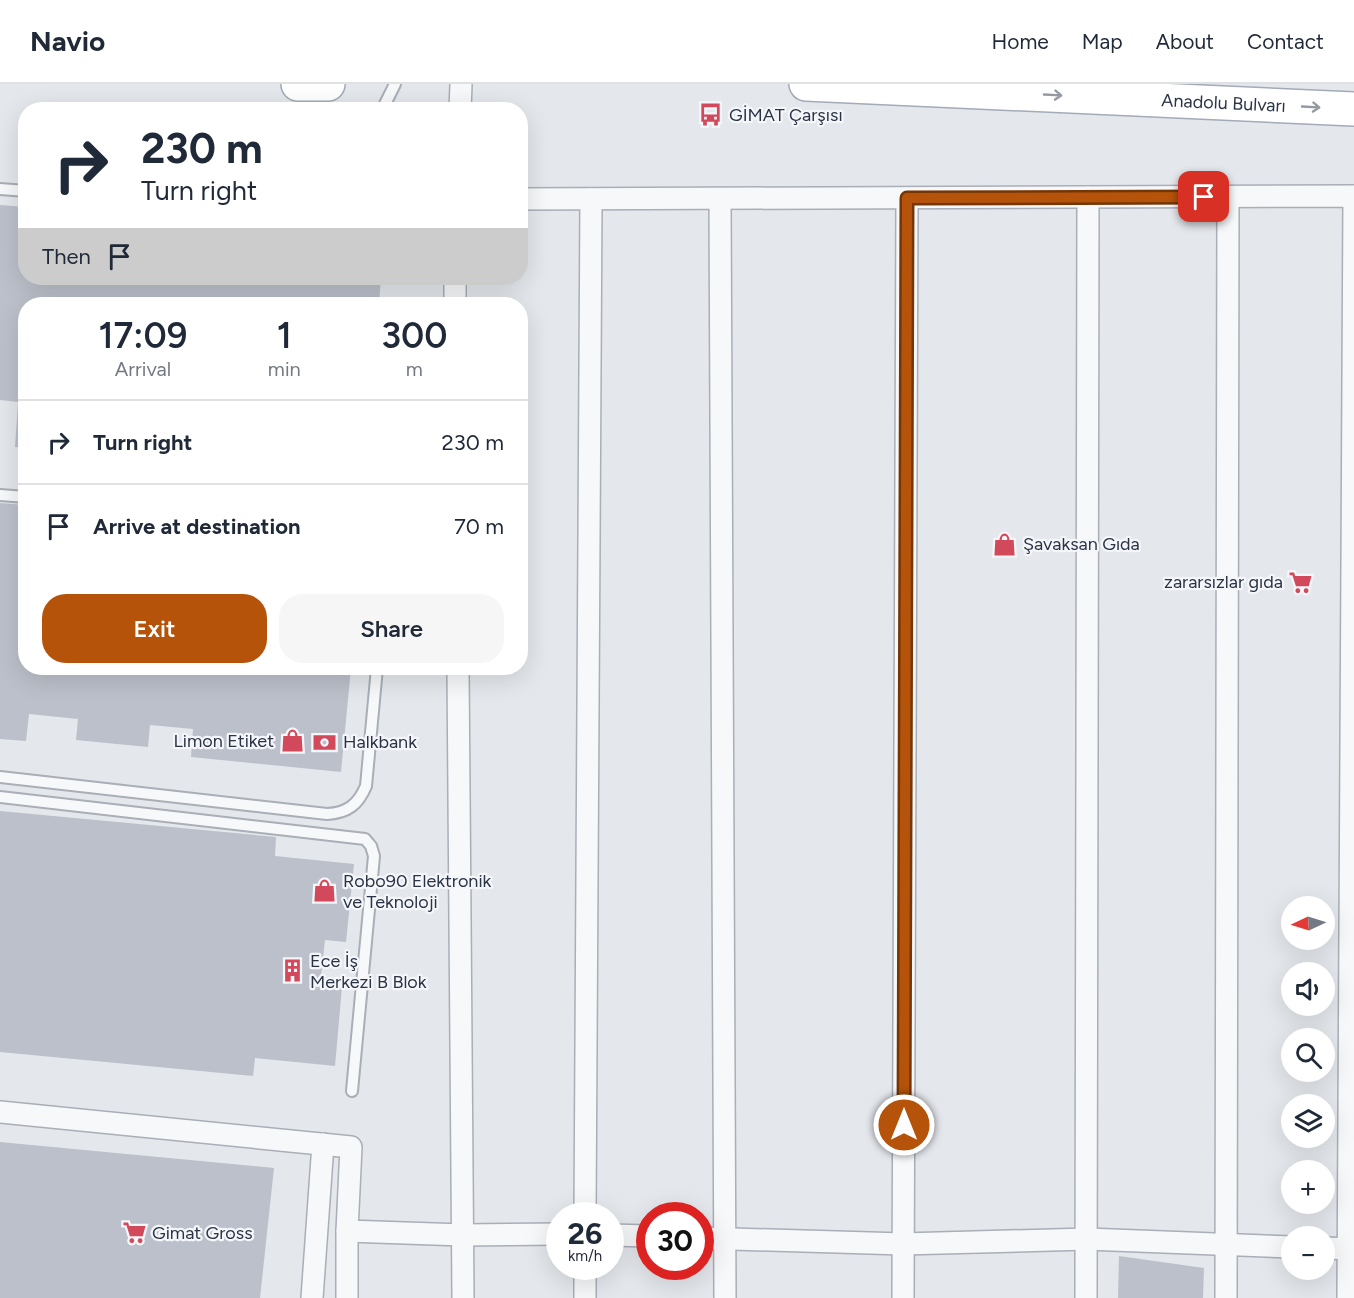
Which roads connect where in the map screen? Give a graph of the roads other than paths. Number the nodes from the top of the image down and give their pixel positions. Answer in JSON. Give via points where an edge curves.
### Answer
{"nodes":[{"id":1,"x":298,"y":84,"type":"edge"},
{"id":2,"x":328,"y":84,"type":"edge"},
{"id":3,"x":395,"y":84,"type":"edge"},
{"id":4,"x":461,"y":84,"type":"edge"},
{"id":5,"x":806,"y":84,"type":"edge"},
{"id":6,"x":386,"y":102,"type":"edge"},
{"id":7,"x":460,"y":102,"type":"edge"},
{"id":8,"x":1354,"y":109,"type":"edge"},
{"id":9,"x":0,"y":189,"type":"edge"},
{"id":10,"x":18,"y":190,"type":"edge"},
{"id":11,"x":1088,"y":197,"type":"junction"},
{"id":12,"x":1228,"y":197,"type":"junction"},
{"id":13,"x":907,"y":198,"type":"junction"},
{"id":14,"x":591,"y":199,"type":"junction"},
{"id":15,"x":720,"y":199,"type":"junction"},
{"id":16,"x":528,"y":200,"type":"edge"},
{"id":17,"x":0,"y":495,"type":"edge"},
{"id":18,"x":18,"y":496,"type":"edge"},
{"id":19,"x":376,"y":675,"type":"edge"},
{"id":20,"x":458,"y":675,"type":"edge"},
{"id":21,"x":0,"y":777,"type":"edge"},
{"id":22,"x":0,"y":798,"type":"edge"},
{"id":23,"x":352,"y":1091,"type":"dead end"},
{"id":24,"x":0,"y":1112,"type":"edge"},
{"id":25,"x":323,"y":1144,"type":"junction"},
{"id":26,"x":585,"y":1202,"type":"edge"},
{"id":27,"x":347,"y":1231,"type":"junction"},
{"id":28,"x":463,"y":1234,"type":"junction"},
{"id":29,"x":546,"y":1234,"type":"edge"},
{"id":30,"x":714,"y":1238,"type":"edge"},
{"id":31,"x":725,"y":1238,"type":"junction"},
{"id":32,"x":1087,"y":1239,"type":"junction"},
{"id":33,"x":903,"y":1244,"type":"junction"},
{"id":34,"x":1226,"y":1244,"type":"junction"},
{"id":35,"x":1281,"y":1246,"type":"edge"},
{"id":36,"x":1335,"y":1248,"type":"edge"},
{"id":37,"x":1351,"y":1249,"type":"edge"},
{"id":38,"x":585,"y":1280,"type":"edge"},
{"id":39,"x":312,"y":1298,"type":"edge"},
{"id":40,"x":346,"y":1298,"type":"edge"},
{"id":41,"x":464,"y":1298,"type":"edge"},
{"id":42,"x":585,"y":1298,"type":"edge"},
{"id":43,"x":725,"y":1298,"type":"edge"},
{"id":44,"x":903,"y":1298,"type":"edge"},
{"id":45,"x":1086,"y":1298,"type":"edge"},
{"id":46,"x":1226,"y":1298,"type":"edge"},
{"id":47,"x":1348,"y":1298,"type":"edge"}],
"edges":[{"from":1,"to":2,"type":"main road"},
{"from":3,"to":6,"type":"lane"},
{"from":4,"to":7,"type":"street"},
{"from":5,"to":8,"type":"main road","name":"Anadolu Bulvarı","one_way":true},
{"from":9,"to":10,"type":"lane"},
{"from":11,"to":12,"type":"street"},
{"from":11,"to":13,"type":"street"},
{"from":11,"to":32,"type":"street"},
{"from":12,"to":34,"type":"street"},
{"from":12,"to":37,"type":"street","via":[[1354,196]]},
{"from":13,"to":15,"type":"street"},
{"from":13,"to":33,"type":"street"},
{"from":14,"to":15,"type":"street"},
{"from":14,"to":16,"type":"street"},
{"from":14,"to":26,"type":"street"},
{"from":15,"to":31,"type":"street"},
{"from":17,"to":18,"type":"lane"},
{"from":19,"to":21,"type":"lane","via":[[366,786],[358,801],[344,811],[327,814]]},
{"from":20,"to":28,"type":"street"},
{"from":22,"to":23,"type":"lane","via":[[365,839],[374,856]]},
{"from":24,"to":25,"type":"street"},
{"from":25,"to":27,"type":"street","via":[[351,1146]]},
{"from":25,"to":39,"type":"street"},
{"from":27,"to":28,"type":"street"},
{"from":27,"to":40,"type":"street"},
{"from":28,"to":29,"type":"street"},
{"from":28,"to":41,"type":"street"},
{"from":30,"to":31,"type":"street"},
{"from":31,"to":33,"type":"street"},
{"from":31,"to":43,"type":"street"},
{"from":32,"to":33,"type":"street"},
{"from":32,"to":34,"type":"street"},
{"from":32,"to":45,"type":"street"},
{"from":33,"to":44,"type":"street"},
{"from":34,"to":35,"type":"street"},
{"from":34,"to":46,"type":"street"},
{"from":36,"to":37,"type":"street"},
{"from":37,"to":47,"type":"street"},
{"from":38,"to":42,"type":"street"}]}
